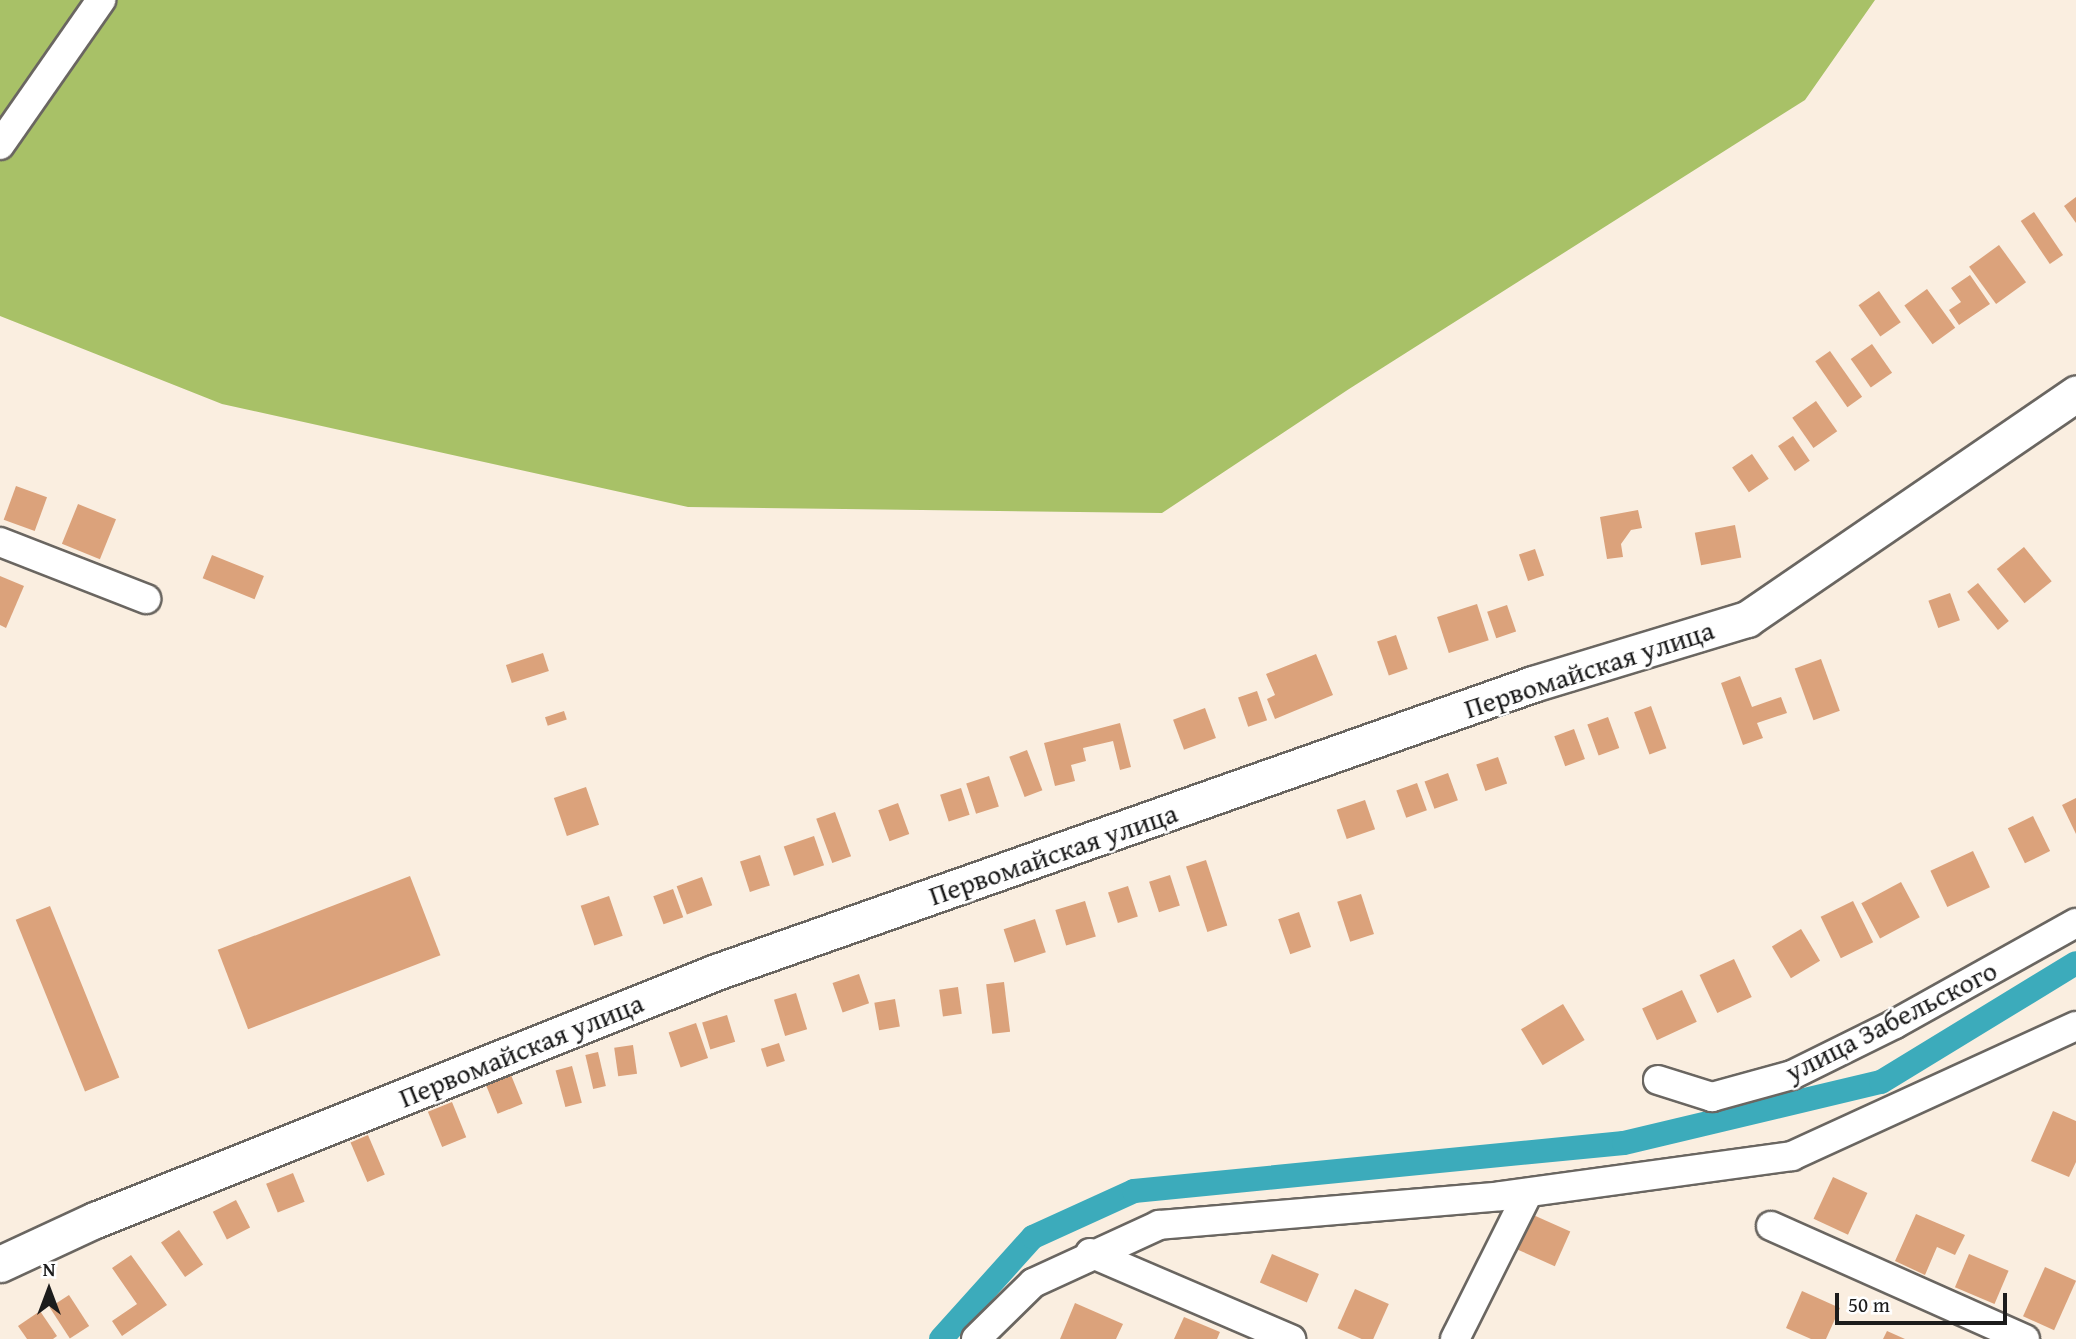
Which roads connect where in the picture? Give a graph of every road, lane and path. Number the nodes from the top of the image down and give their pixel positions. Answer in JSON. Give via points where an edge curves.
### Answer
{"nodes":[{"id":1,"x":101,"y":0,"type":"edge"},
{"id":2,"x":0,"y":145,"type":"edge"},
{"id":3,"x":2076,"y":394,"type":"edge"},
{"id":4,"x":0,"y":542,"type":"edge"},
{"id":5,"x":146,"y":599,"type":"dead end"},
{"id":6,"x":2076,"y":923,"type":"edge"},
{"id":7,"x":2071,"y":1033,"type":"edge"},
{"id":8,"x":1658,"y":1080,"type":"dead end"},
{"id":9,"x":1528,"y":1193,"type":"junction"},
{"id":10,"x":1771,"y":1226,"type":"dead end"},
{"id":11,"x":1090,"y":1253,"type":"junction"},
{"id":12,"x":0,"y":1264,"type":"edge"},
{"id":13,"x":976,"y":1339,"type":"edge"},
{"id":14,"x":1291,"y":1339,"type":"edge"},
{"id":15,"x":1455,"y":1339,"type":"edge"},
{"id":16,"x":2025,"y":1339,"type":"edge"}],
"edges":[{"from":1,"to":2,"type":"street"},
{"from":3,"to":12,"type":"main road","name":"Первомайская улица","via":[[1746,619],[1533,684],[716,972],[95,1220]]},
{"from":4,"to":5,"type":"street"},
{"from":6,"to":8,"type":"street","name":"улица Забельского","via":[[1895,1024],[1792,1075],[1712,1097]]},
{"from":7,"to":9,"type":"street","via":[[1792,1156]]},
{"from":9,"to":11,"type":"street","via":[[1159,1225]]},
{"from":9,"to":15,"type":"street"},
{"from":10,"to":16,"type":"street"},
{"from":11,"to":13,"type":"street","via":[[1033,1283]]},
{"from":11,"to":14,"type":"street"}]}
